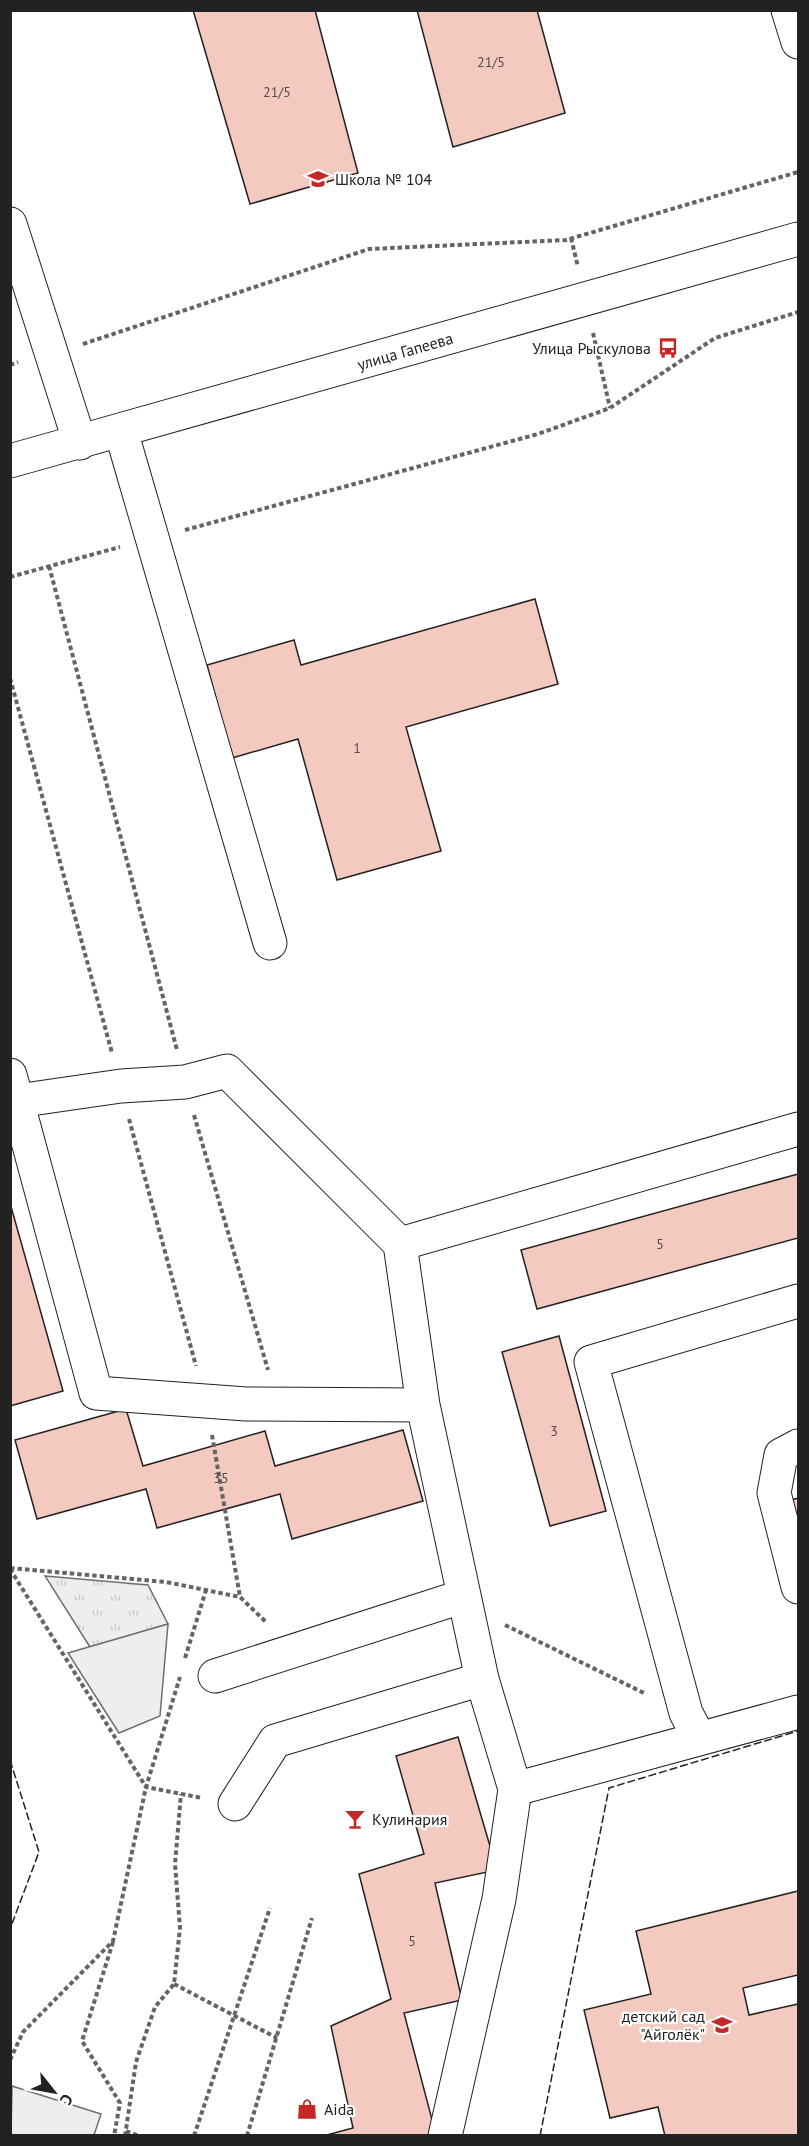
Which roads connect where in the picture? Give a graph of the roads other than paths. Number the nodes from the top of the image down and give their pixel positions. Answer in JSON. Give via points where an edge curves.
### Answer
{"nodes":[{"id":1,"x":788,"y":10,"type":"edge"},
{"id":2,"x":798,"y":42,"type":"edge"},
{"id":3,"x":10,"y":224,"type":"edge"},
{"id":4,"x":798,"y":239,"type":"edge"},
{"id":5,"x":121,"y":431,"type":"junction"},
{"id":6,"x":80,"y":443,"type":"junction"},
{"id":7,"x":10,"y":461,"type":"edge"},
{"id":8,"x":270,"y":943,"type":"dead end"},
{"id":9,"x":14,"y":1088,"type":"edge"},
{"id":10,"x":798,"y":1128,"type":"edge"},
{"id":11,"x":399,"y":1244,"type":"junction"},
{"id":12,"x":798,"y":1301,"type":"edge"},
{"id":13,"x":423,"y":1405,"type":"junction"},
{"id":14,"x":798,"y":1446,"type":"edge"},
{"id":15,"x":798,"y":1587,"type":"edge"},
{"id":16,"x":464,"y":1596,"type":"junction"},
{"id":17,"x":215,"y":1676,"type":"dead end"},
{"id":18,"x":482,"y":1679,"type":"junction"},
{"id":19,"x":798,"y":1712,"type":"edge"},
{"id":20,"x":699,"y":1738,"type":"junction"},
{"id":21,"x":515,"y":1789,"type":"junction"},
{"id":22,"x":235,"y":1804,"type":"road end"},
{"id":23,"x":446,"y":2136,"type":"edge"}],
"edges":[{"from":1,"to":2,"type":"main road"},
{"from":3,"to":6,"type":"main road"},
{"from":4,"to":5,"type":"main road","name":"улица Гапеева"},
{"from":5,"to":6,"type":"main road","name":"улица Гапеева"},
{"from":5,"to":8,"type":"main road"},
{"from":6,"to":7,"type":"main road","name":"улица Гапеева"},
{"from":9,"to":11,"type":"main road","via":[[185,1082],[227,1071]]},
{"from":9,"to":13,"type":"main road","via":[[96,1393],[278,1404]]},
{"from":10,"to":11,"type":"main road"},
{"from":11,"to":13,"type":"main road"},
{"from":12,"to":20,"type":"main road","via":[[591,1362],[686,1713]]},
{"from":13,"to":16,"type":"main road"},
{"from":14,"to":15,"type":"main road","via":[[781,1455],[774,1493]]},
{"from":16,"to":17,"type":"main road"},
{"from":16,"to":18,"type":"main road"},
{"from":18,"to":21,"type":"main road"},
{"from":18,"to":22,"type":"main road","via":[[275,1741]]},
{"from":19,"to":20,"type":"main road"},
{"from":20,"to":21,"type":"main road"},
{"from":21,"to":23,"type":"main road","via":[[499,1899]]}]}
